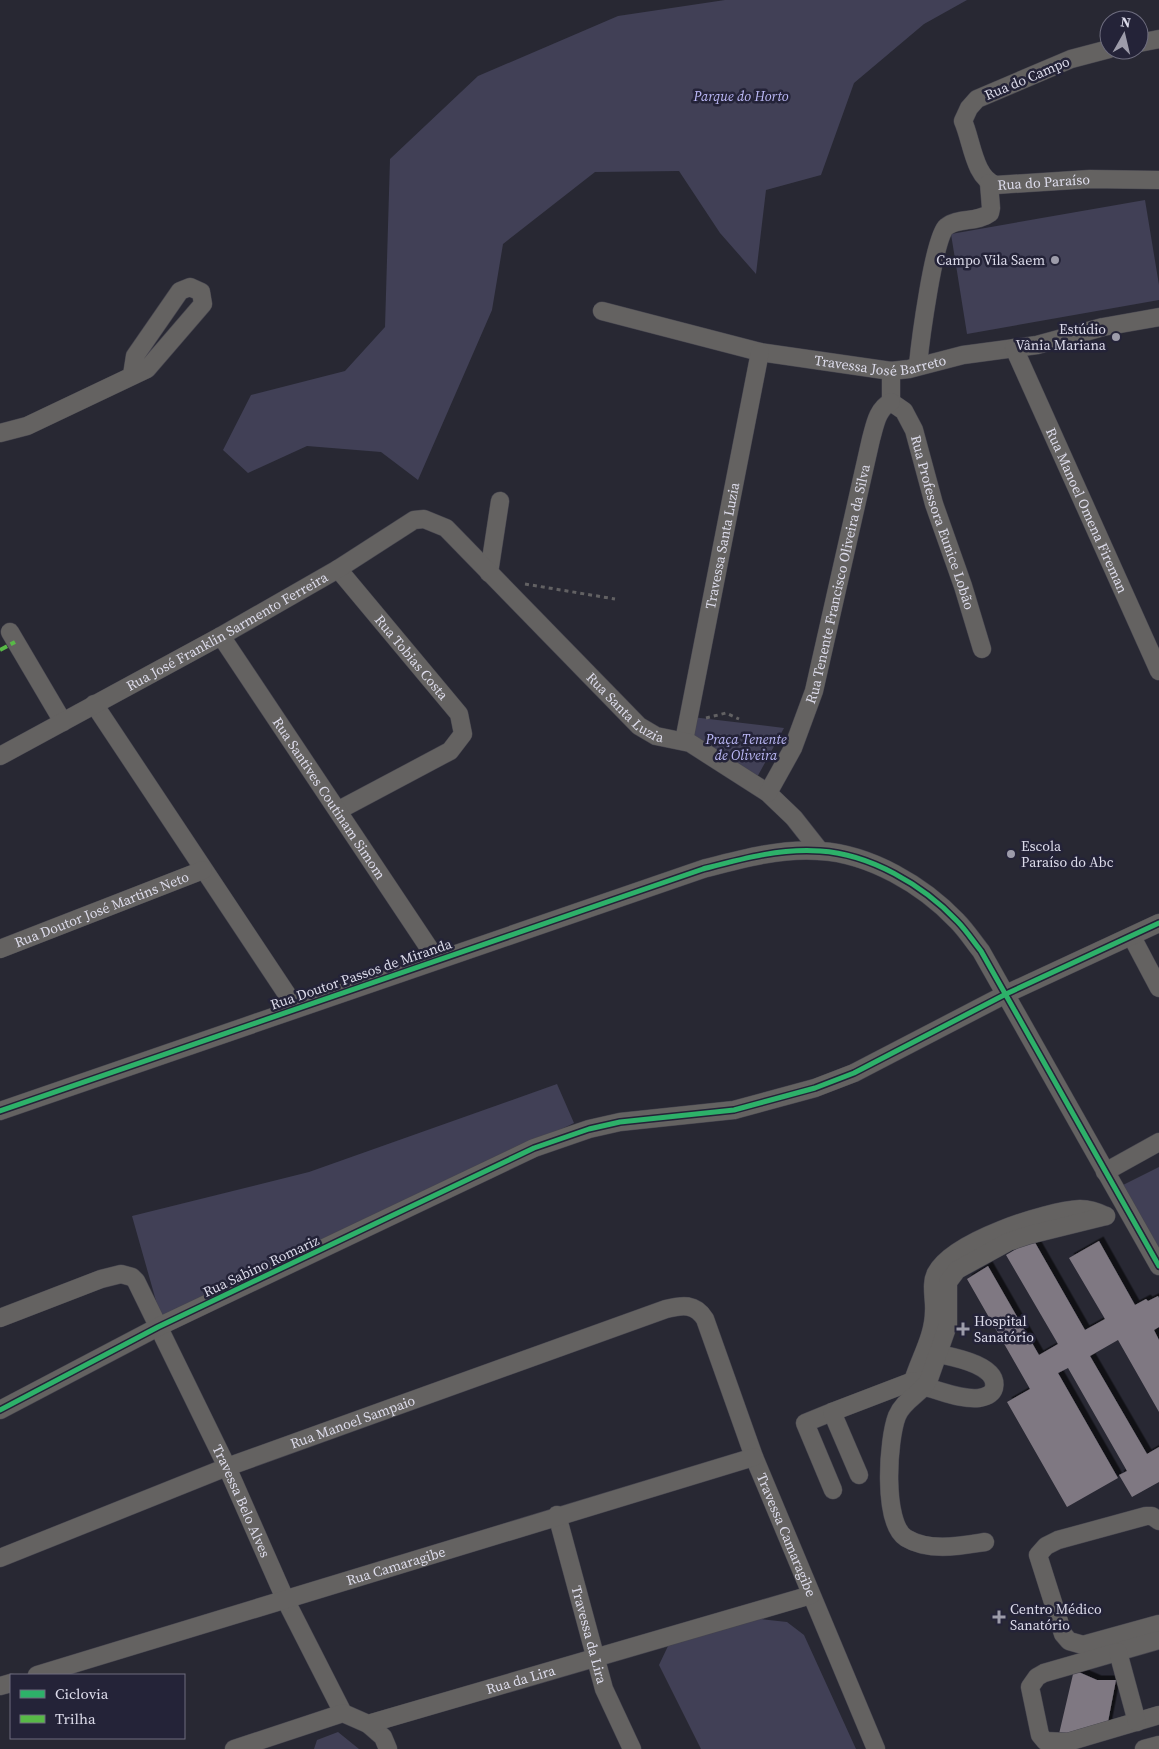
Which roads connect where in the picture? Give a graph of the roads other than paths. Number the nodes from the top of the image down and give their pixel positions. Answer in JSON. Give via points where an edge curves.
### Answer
{"nodes":[{"id":1,"x":1099,"y":52,"type":"edge"},
{"id":2,"x":966,"y":127,"type":"joint"},
{"id":3,"x":1159,"y":180,"type":"edge"},
{"id":4,"x":989,"y":183,"type":"junction"},
{"id":5,"x":602,"y":311,"type":"dead end"},
{"id":6,"x":1159,"y":317,"type":"edge"},
{"id":7,"x":1014,"y":348,"type":"junction"},
{"id":8,"x":760,"y":352,"type":"junction"},
{"id":9,"x":918,"y":365,"type":"junction"},
{"id":10,"x":891,"y":371,"type":"junction"},
{"id":11,"x":132,"y":375,"type":"junction"},
{"id":12,"x":891,"y":402,"type":"junction"},
{"id":13,"x":0,"y":433,"type":"edge"},
{"id":14,"x":500,"y":501,"type":"dead end"},
{"id":15,"x":451,"y":534,"type":"joint"},
{"id":16,"x":338,"y":569,"type":"junction"},
{"id":17,"x":489,"y":573,"type":"junction"},
{"id":18,"x":10,"y":632,"type":"dead end"},
{"id":19,"x":222,"y":636,"type":"junction"},
{"id":20,"x":982,"y":649,"type":"dead end"},
{"id":21,"x":1159,"y":671,"type":"edge"},
{"id":22,"x":94,"y":704,"type":"junction"},
{"id":23,"x":62,"y":722,"type":"junction"},
{"id":24,"x":685,"y":735,"type":"junction"},
{"id":25,"x":0,"y":756,"type":"edge"},
{"id":26,"x":768,"y":793,"type":"junction"},
{"id":27,"x":338,"y":810,"type":"junction"},
{"id":28,"x":820,"y":851,"type":"junction"},
{"id":29,"x":202,"y":870,"type":"junction"},
{"id":30,"x":1159,"y":923,"type":"edge"},
{"id":31,"x":1132,"y":937,"type":"junction"},
{"id":32,"x":0,"y":949,"type":"edge"},
{"id":33,"x":437,"y":960,"type":"junction"},
{"id":34,"x":1159,"y":988,"type":"edge"},
{"id":35,"x":1006,"y":994,"type":"junction"},
{"id":36,"x":296,"y":1008,"type":"junction"},
{"id":37,"x":0,"y":1112,"type":"edge"},
{"id":38,"x":1159,"y":1142,"type":"edge"},
{"id":39,"x":1105,"y":1172,"type":"junction"},
{"id":40,"x":1106,"y":1216,"type":"junction"},
{"id":41,"x":1134,"y":1221,"type":"junction"},
{"id":42,"x":1159,"y":1266,"type":"edge"},
{"id":43,"x":0,"y":1318,"type":"edge"},
{"id":44,"x":705,"y":1318,"type":"joint"},
{"id":45,"x":158,"y":1327,"type":"junction"},
{"id":46,"x":939,"y":1354,"type":"junction"},
{"id":47,"x":919,"y":1386,"type":"junction"},
{"id":48,"x":3,"y":1402,"type":"edge"},
{"id":49,"x":832,"y":1412,"type":"junction"},
{"id":50,"x":754,"y":1457,"type":"junction"},
{"id":51,"x":227,"y":1467,"type":"junction"},
{"id":52,"x":859,"y":1475,"type":"dead end"},
{"id":53,"x":833,"y":1490,"type":"dead end"},
{"id":54,"x":557,"y":1515,"type":"junction"},
{"id":55,"x":1159,"y":1521,"type":"edge"},
{"id":56,"x":985,"y":1542,"type":"dead end"},
{"id":57,"x":0,"y":1558,"type":"edge"},
{"id":58,"x":811,"y":1595,"type":"junction"},
{"id":59,"x":286,"y":1600,"type":"junction"},
{"id":60,"x":1159,"y":1638,"type":"edge"},
{"id":61,"x":1118,"y":1652,"type":"junction"},
{"id":62,"x":594,"y":1659,"type":"junction"},
{"id":63,"x":40,"y":1674,"type":"edge"},
{"id":64,"x":342,"y":1713,"type":"junction"},
{"id":65,"x":1159,"y":1714,"type":"edge"},
{"id":66,"x":1137,"y":1722,"type":"junction"},
{"id":67,"x":368,"y":1724,"type":"junction"},
{"id":68,"x":1159,"y":1745,"type":"edge"},
{"id":69,"x":234,"y":1749,"type":"edge"},
{"id":70,"x":388,"y":1749,"type":"edge"},
{"id":71,"x":632,"y":1749,"type":"edge"},
{"id":72,"x":876,"y":1749,"type":"edge"},
{"id":73,"x":1144,"y":1749,"type":"edge"}],
"edges":[{"from":1,"to":2,"type":"street","name":"Rua do Campo","via":[[1071,59],[978,99],[965,115]]},
{"from":2,"to":4,"type":"street","name":"Rua do Paraíso","via":[[978,170]]},
{"from":3,"to":4,"type":"street","name":"Rua do Paraíso"},
{"from":4,"to":9,"type":"street","via":[[990,214],[950,224],[939,235]]},
{"from":5,"to":8,"type":"street","name":"Travessa José Barreto"},
{"from":6,"to":7,"type":"street","name":"Travessa José Barreto"},
{"from":7,"to":9,"type":"street","name":"Travessa José Barreto"},
{"from":7,"to":21,"type":"street","name":"Rua Manoel Omena Fireman"},
{"from":8,"to":10,"type":"street","name":"Travessa José Barreto"},
{"from":8,"to":24,"type":"street","name":"Travessa Santa Luzia"},
{"from":9,"to":10,"type":"street","name":"Travessa José Barreto"},
{"from":10,"to":12,"type":"street"},
{"from":11,"to":11,"type":"street","via":[[147,369],[203,304],[201,292],[190,287],[180,291],[135,356]]},
{"from":11,"to":13,"type":"street","via":[[27,426]]},
{"from":12,"to":20,"type":"street","name":"Rua Professora Eunice Lobão","via":[[904,411],[914,430],[934,504],[964,586]]},
{"from":12,"to":26,"type":"street","name":"Rua Tenente Francisco Oliveira da Silva","via":[[877,416],[814,691],[793,748]]},
{"from":14,"to":17,"type":"street"},
{"from":15,"to":16,"type":"street","name":"Rua José Franklin Sarmento Ferreira","via":[[435,522],[414,520]]},
{"from":15,"to":17,"type":"street","name":"Rua Santa Luzia"},
{"from":16,"to":19,"type":"street","name":"Rua José Franklin Sarmento Ferreira"},
{"from":16,"to":27,"type":"street","name":"Rua Tobias Costa","via":[[459,714],[463,734],[450,751]]},
{"from":17,"to":24,"type":"street","name":"Rua Santa Luzia","via":[[639,726],[656,736]]},
{"from":18,"to":23,"type":"street"},
{"from":19,"to":22,"type":"street","name":"Rua José Franklin Sarmento Ferreira"},
{"from":19,"to":27,"type":"street","name":"Rua Santives Coutinam Simom"},
{"from":22,"to":23,"type":"street","name":"Rua José Franklin Sarmento Ferreira"},
{"from":22,"to":29,"type":"street"},
{"from":23,"to":25,"type":"street","name":"Rua José Franklin Sarmento Ferreira"},
{"from":24,"to":26,"type":"street","name":"Rua Santa Luzia"},
{"from":26,"to":28,"type":"street","name":"Rua Santa Luzia","via":[[794,818]]},
{"from":27,"to":33,"type":"street","name":"Rua Santives Coutinam Simom"},
{"from":28,"to":33,"type":"street","name":"Rua Doutor Passos de Miranda","via":[[770,854],[731,862]]},
{"from":28,"to":35,"type":"street","name":"Rua Doutor Passos de Miranda","via":[[869,861],[934,899],[958,921],[981,951]]},
{"from":29,"to":32,"type":"street","name":"Rua Doutor José Martins Neto"},
{"from":29,"to":36,"type":"street"},
{"from":30,"to":31,"type":"street","name":"Rua Sabino Romariz"},
{"from":31,"to":34,"type":"street"},
{"from":31,"to":35,"type":"street","name":"Rua Sabino Romariz"},
{"from":33,"to":36,"type":"street","name":"Rua Doutor Passos de Miranda"},
{"from":35,"to":39,"type":"street","name":"Rua Doutor Passos de Miranda"},
{"from":35,"to":45,"type":"street","name":"Rua Sabino Romariz","via":[[854,1073],[815,1088],[734,1110],[620,1122],[534,1148]]},
{"from":36,"to":37,"type":"street","name":"Rua Doutor Passos de Miranda"},
{"from":38,"to":39,"type":"street"},
{"from":39,"to":41,"type":"street","name":"Rua Doutor Passos de Miranda"},
{"from":40,"to":41,"type":"street"},
{"from":40,"to":46,"type":"street","via":[[1008,1242],[957,1270],[948,1282],[948,1325]]},
{"from":40,"to":47,"type":"street","via":[[1081,1209],[1024,1222],[1001,1230],[946,1260],[934,1280],[932,1333]]},
{"from":41,"to":42,"type":"street","name":"Rua Doutor Passos de Miranda"},
{"from":43,"to":45,"type":"street","name":"Travessa Belo Alves","via":[[120,1274],[132,1277],[140,1288]]},
{"from":44,"to":50,"type":"street","name":"Travessa Camaragibe"},
{"from":44,"to":51,"type":"street","name":"Rua Manoel Sampaio","via":[[695,1307],[684,1305],[666,1309]]},
{"from":45,"to":48,"type":"street","name":"Rua Sabino Romariz"},
{"from":45,"to":51,"type":"street","name":"Travessa Belo Alves"},
{"from":46,"to":47,"type":"street"},
{"from":46,"to":47,"type":"street","via":[[971,1361],[982,1368],[995,1385],[993,1391],[986,1397],[976,1398]]},
{"from":47,"to":49,"type":"street"},
{"from":47,"to":56,"type":"street","via":[[897,1415],[888,1456],[897,1527],[904,1537],[940,1547]]},
{"from":49,"to":52,"type":"street"},
{"from":49,"to":53,"type":"street","via":[[805,1423]]},
{"from":50,"to":54,"type":"street","name":"Rua Camaragibe"},
{"from":50,"to":58,"type":"street","name":"Travessa Camaragibe"},
{"from":51,"to":57,"type":"street","name":"Rua Manoel Sampaio"},
{"from":51,"to":59,"type":"street","name":"Travessa Belo Alves"},
{"from":54,"to":59,"type":"street","name":"Rua Camaragibe"},
{"from":54,"to":62,"type":"street","name":"Travessa da Lira"},
{"from":55,"to":60,"type":"street","via":[[1146,1516],[1058,1540],[1046,1546],[1038,1556],[1063,1634],[1070,1641],[1084,1645]]},
{"from":58,"to":62,"type":"street","name":"Rua da Lira"},
{"from":58,"to":72,"type":"street","name":"Travessa Camaragibe"},
{"from":59,"to":63,"type":"street","name":"Rua Camaragibe"},
{"from":59,"to":64,"type":"street","name":"Travessa Belo Alves"},
{"from":60,"to":61,"type":"street"},
{"from":61,"to":66,"type":"street"},
{"from":61,"to":66,"type":"street","via":[[1036,1676],[1030,1688],[1040,1735],[1045,1741],[1068,1742]]},
{"from":62,"to":67,"type":"street","name":"Rua da Lira"},
{"from":62,"to":71,"type":"street","name":"Travessa da Lira"},
{"from":64,"to":67,"type":"street"},
{"from":64,"to":69,"type":"street"},
{"from":65,"to":66,"type":"street"},
{"from":67,"to":70,"type":"street","via":[[383,1737]]},
{"from":68,"to":73,"type":"street"}]}
